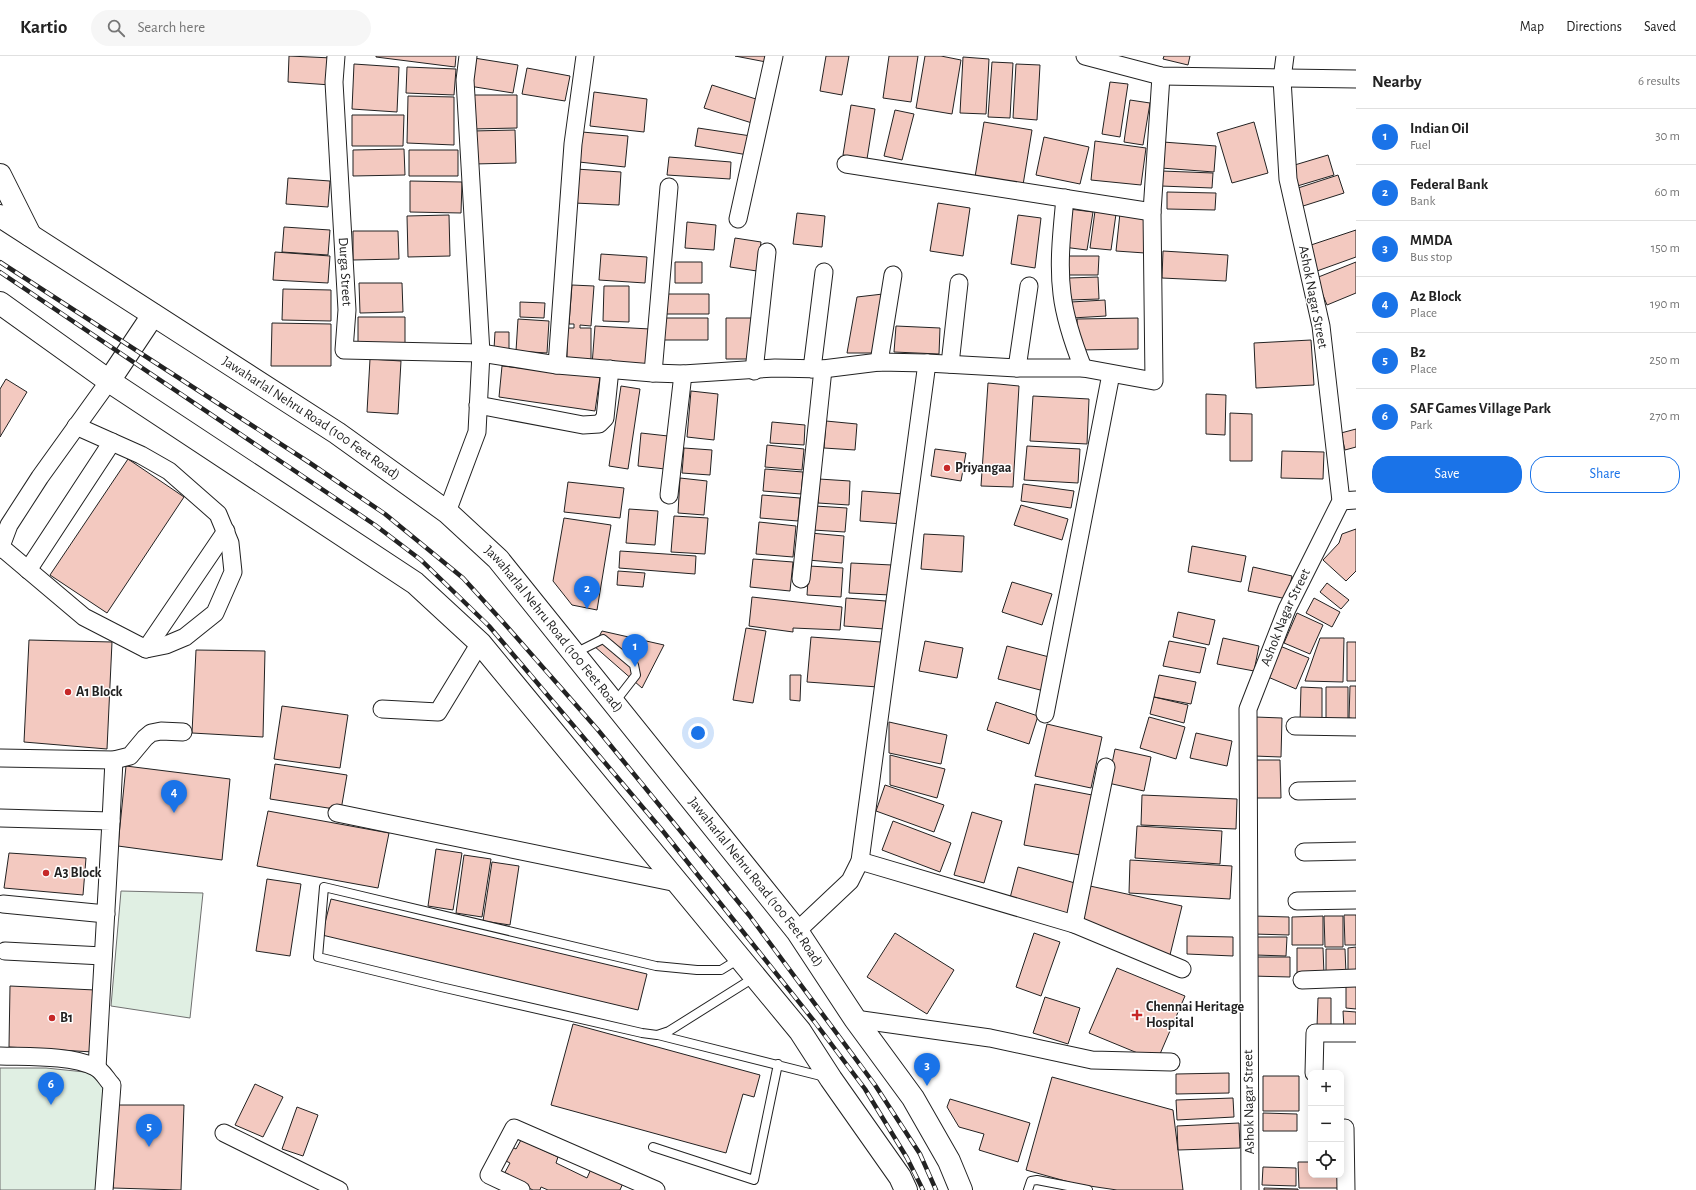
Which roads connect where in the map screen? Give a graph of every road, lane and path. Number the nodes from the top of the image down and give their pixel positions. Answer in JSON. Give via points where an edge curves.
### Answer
{"nodes":[{"id":1,"x":336,"y":56,"type":"edge"},
{"id":2,"x":468,"y":56,"type":"edge"},
{"id":3,"x":585,"y":56,"type":"edge"},
{"id":4,"x":774,"y":56,"type":"edge"},
{"id":5,"x":1085,"y":56,"type":"edge"},
{"id":6,"x":1285,"y":56,"type":"edge"},
{"id":7,"x":1161,"y":76,"type":"junction"},
{"id":8,"x":1282,"y":79,"type":"junction"},
{"id":9,"x":1356,"y":79,"type":"edge"},
{"id":10,"x":846,"y":164,"type":"dead end"},
{"id":11,"x":0,"y":175,"type":"edge"},
{"id":12,"x":668,"y":187,"type":"dead end"},
{"id":13,"x":1065,"y":198,"type":"junction"},
{"id":14,"x":1152,"y":212,"type":"junction"},
{"id":15,"x":0,"y":216,"type":"edge"},
{"id":16,"x":738,"y":219,"type":"dead end"},
{"id":17,"x":30,"y":236,"type":"junction"},
{"id":18,"x":767,"y":252,"type":"dead end"},
{"id":19,"x":824,"y":272,"type":"dead end"},
{"id":20,"x":892,"y":275,"type":"dead end"},
{"id":21,"x":959,"y":283,"type":"dead end"},
{"id":22,"x":1029,"y":286,"type":"dead end"},
{"id":23,"x":0,"y":304,"type":"edge"},
{"id":24,"x":153,"y":315,"type":"junction"},
{"id":25,"x":481,"y":352,"type":"junction"},
{"id":26,"x":879,"y":362,"type":"junction"},
{"id":27,"x":927,"y":363,"type":"junction"},
{"id":28,"x":950,"y":364,"type":"junction"},
{"id":29,"x":557,"y":365,"type":"junction"},
{"id":30,"x":1017,"y":368,"type":"junction"},
{"id":31,"x":1083,"y":368,"type":"junction"},
{"id":32,"x":610,"y":369,"type":"junction"},
{"id":33,"x":818,"y":369,"type":"junction"},
{"id":34,"x":754,"y":371,"type":"junction"},
{"id":35,"x":654,"y":373,"type":"junction"},
{"id":36,"x":683,"y":374,"type":"junction"},
{"id":37,"x":1111,"y":374,"type":"junction"},
{"id":38,"x":109,"y":381,"type":"junction"},
{"id":39,"x":478,"y":405,"type":"junction"},
{"id":40,"x":76,"y":426,"type":"junction"},
{"id":41,"x":112,"y":442,"type":"junction"},
{"id":42,"x":669,"y":495,"type":"dead end"},
{"id":43,"x":1349,"y":500,"type":"edge"},
{"id":44,"x":447,"y":512,"type":"junction"},
{"id":45,"x":226,"y":531,"type":"junction"},
{"id":46,"x":0,"y":548,"type":"edge"},
{"id":47,"x":28,"y":570,"type":"junction"},
{"id":48,"x":800,"y":579,"type":"dead end"},
{"id":49,"x":480,"y":643,"type":"junction"},
{"id":50,"x":146,"y":649,"type":"junction"},
{"id":51,"x":574,"y":653,"type":"junction"},
{"id":52,"x":614,"y":703,"type":"junction"},
{"id":53,"x":382,"y":709,"type":"dead end"},
{"id":54,"x":1045,"y":714,"type":"dead end"},
{"id":55,"x":1295,"y":726,"type":"dead end"},
{"id":56,"x":1356,"y":727,"type":"edge"},
{"id":57,"x":183,"y":732,"type":"dead end"},
{"id":58,"x":0,"y":758,"type":"edge"},
{"id":59,"x":114,"y":760,"type":"junction"},
{"id":60,"x":1106,"y":767,"type":"dead end"},
{"id":61,"x":1298,"y":790,"type":"dead end"},
{"id":62,"x":1356,"y":790,"type":"edge"},
{"id":63,"x":337,"y":813,"type":"dead end"},
{"id":64,"x":0,"y":818,"type":"edge"},
{"id":65,"x":111,"y":821,"type":"junction"},
{"id":66,"x":1356,"y":851,"type":"edge"},
{"id":67,"x":1304,"y":852,"type":"dead end"},
{"id":68,"x":860,"y":861,"type":"junction"},
{"id":69,"x":677,"y":883,"type":"junction"},
{"id":70,"x":1356,"y":900,"type":"edge"},
{"id":71,"x":1297,"y":901,"type":"dead end"},
{"id":72,"x":3,"y":904,"type":"dead end"},
{"id":73,"x":106,"y":914,"type":"junction"},
{"id":74,"x":1074,"y":924,"type":"junction"},
{"id":75,"x":797,"y":931,"type":"junction"},
{"id":76,"x":5,"y":951,"type":"dead end"},
{"id":77,"x":103,"y":956,"type":"junction"},
{"id":78,"x":740,"y":959,"type":"junction"},
{"id":79,"x":1182,"y":969,"type":"dead end"},
{"id":80,"x":755,"y":977,"type":"junction"},
{"id":81,"x":1356,"y":978,"type":"edge"},
{"id":82,"x":1302,"y":980,"type":"dead end"},
{"id":83,"x":855,"y":1019,"type":"junction"},
{"id":84,"x":1356,"y":1033,"type":"edge"},
{"id":85,"x":657,"y":1035,"type":"junction"},
{"id":86,"x":0,"y":1056,"type":"edge"},
{"id":87,"x":1171,"y":1062,"type":"dead end"},
{"id":88,"x":778,"y":1064,"type":"junction"},
{"id":89,"x":97,"y":1068,"type":"junction"},
{"id":90,"x":1314,"y":1070,"type":"edge"},
{"id":91,"x":831,"y":1079,"type":"junction"},
{"id":92,"x":1347,"y":1128,"type":"edge"},
{"id":93,"x":224,"y":1134,"type":"dead end"},
{"id":94,"x":653,"y":1147,"type":"dead end"},
{"id":95,"x":104,"y":1190,"type":"edge"},
{"id":96,"x":339,"y":1190,"type":"edge"},
{"id":97,"x":521,"y":1190,"type":"edge"},
{"id":98,"x":656,"y":1190,"type":"edge"},
{"id":99,"x":906,"y":1190,"type":"edge"},
{"id":100,"x":961,"y":1190,"type":"edge"},
{"id":101,"x":1028,"y":1190,"type":"edge"},
{"id":102,"x":1088,"y":1190,"type":"edge"},
{"id":103,"x":1250,"y":1190,"type":"edge"},
{"id":104,"x":1346,"y":1190,"type":"edge"}],
"edges":[{"from":1,"to":25,"type":"street","name":"Durga Street","via":[[334,82],[347,310],[344,350]]},
{"from":2,"to":25,"type":"street","via":[[465,80]]},
{"from":3,"to":29,"type":"street","via":[[574,144]]},
{"from":4,"to":16,"type":"street"},
{"from":5,"to":7,"type":"street"},
{"from":6,"to":8,"type":"street","name":"Ashok Nagar Street"},
{"from":7,"to":8,"type":"street"},
{"from":7,"to":14,"type":"street"},
{"from":8,"to":9,"type":"street"},
{"from":8,"to":43,"type":"street","name":"Ashok Nagar Street","via":[[1288,179],[1321,326]]},
{"from":10,"to":13,"type":"street"},
{"from":11,"to":17,"type":"main road"},
{"from":12,"to":35,"type":"street"},
{"from":13,"to":14,"type":"street"},
{"from":13,"to":31,"type":"street","via":[[1061,241],[1062,294],[1072,340]]},
{"from":14,"to":37,"type":"street","via":[[1154,381]]},
{"from":15,"to":17,"type":"main road","name":"Jawaharlal Nehru Road (100 Feet Road)"},
{"from":17,"to":24,"type":"main road","name":"Jawaharlal Nehru Road (100 Feet Road)"},
{"from":18,"to":34,"type":"street"},
{"from":19,"to":33,"type":"street"},
{"from":20,"to":26,"type":"street"},
{"from":21,"to":28,"type":"street"},
{"from":22,"to":30,"type":"street"},
{"from":23,"to":38,"type":"main road"},
{"from":24,"to":38,"type":"main road"},
{"from":24,"to":44,"type":"main road","name":"Jawaharlal Nehru Road (100 Feet Road)","via":[[337,434]]},
{"from":25,"to":29,"type":"street"},
{"from":25,"to":39,"type":"street"},
{"from":26,"to":27,"type":"street"},
{"from":26,"to":33,"type":"street"},
{"from":27,"to":28,"type":"street"},
{"from":27,"to":68,"type":"street"},
{"from":28,"to":30,"type":"street"},
{"from":29,"to":32,"type":"street"},
{"from":30,"to":31,"type":"street"},
{"from":31,"to":37,"type":"street"},
{"from":32,"to":35,"type":"street"},
{"from":32,"to":39,"type":"street","via":[[605,418],[599,424],[582,425]]},
{"from":33,"to":34,"type":"street","via":[[775,368]]},
{"from":33,"to":48,"type":"street"},
{"from":34,"to":36,"type":"street"},
{"from":35,"to":36,"type":"street"},
{"from":36,"to":42,"type":"street"},
{"from":37,"to":54,"type":"street"},
{"from":38,"to":40,"type":"street"},
{"from":38,"to":49,"type":"main road","via":[[415,583]]},
{"from":39,"to":44,"type":"street","via":[[477,432]]},
{"from":40,"to":41,"type":"street"},
{"from":40,"to":46,"type":"street","via":[[9,525]]},
{"from":41,"to":45,"type":"street","via":[[169,471],[218,514]]},
{"from":41,"to":47,"type":"street"},
{"from":43,"to":103,"type":"street","name":"Ashok Nagar Street","via":[[1287,609],[1248,709]]},
{"from":44,"to":51,"type":"main road","name":"Jawaharlal Nehru Road (100 Feet Road)","via":[[498,559]]},
{"from":45,"to":50,"type":"street"},
{"from":45,"to":50,"type":"street","via":[[233,572],[215,613],[185,637],[166,645]]},
{"from":46,"to":47,"type":"street"},
{"from":47,"to":50,"type":"street","via":[[84,617]]},
{"from":49,"to":53,"type":"street","via":[[438,712]]},
{"from":49,"to":69,"type":"main road"},
{"from":51,"to":52,"type":"main road","name":"Jawaharlal Nehru Road (100 Feet Road)"},
{"from":51,"to":52,"type":"lane","via":[[603,639],[634,665],[636,675]]},
{"from":52,"to":75,"type":"main road","name":"Jawaharlal Nehru Road (100 Feet Road)"},
{"from":55,"to":56,"type":"street"},
{"from":57,"to":59,"type":"street","via":[[161,731],[151,734],[130,756]]},
{"from":58,"to":59,"type":"street"},
{"from":59,"to":65,"type":"street"},
{"from":60,"to":74,"type":"street"},
{"from":61,"to":62,"type":"street"},
{"from":63,"to":69,"type":"street"},
{"from":64,"to":65,"type":"street"},
{"from":65,"to":73,"type":"street"},
{"from":66,"to":67,"type":"street"},
{"from":68,"to":74,"type":"street"},
{"from":68,"to":75,"type":"street","via":[[850,881]]},
{"from":69,"to":78,"type":"main road"},
{"from":70,"to":71,"type":"street"},
{"from":72,"to":73,"type":"street"},
{"from":73,"to":77,"type":"street"},
{"from":74,"to":79,"type":"street"},
{"from":75,"to":83,"type":"main road","name":"Jawaharlal Nehru Road (100 Feet Road)"},
{"from":76,"to":77,"type":"street"},
{"from":77,"to":89,"type":"street"},
{"from":78,"to":80,"type":"main road"},
{"from":78,"to":85,"type":"lane","via":[[721,970],[656,966],[324,887],[318,957]]},
{"from":80,"to":85,"type":"lane","via":[[669,1031]]},
{"from":80,"to":91,"type":"main road","via":[[800,1031]]},
{"from":81,"to":82,"type":"street"},
{"from":83,"to":87,"type":"street","via":[[990,1038],[1092,1060]]},
{"from":83,"to":100,"type":"main road","name":"Jawaharlal Nehru Road (100 Feet Road)","via":[[913,1098],[949,1161]]},
{"from":84,"to":90,"type":"street","via":[[1315,1033]]},
{"from":85,"to":88,"type":"lane"},
{"from":86,"to":89,"type":"street","via":[[60,1059]]},
{"from":88,"to":91,"type":"lane"},
{"from":88,"to":94,"type":"lane","via":[[754,1180]]},
{"from":89,"to":95,"type":"street","via":[[112,1085]]},
{"from":91,"to":99,"type":"main road","via":[[900,1177]]},
{"from":92,"to":104,"type":"street"},
{"from":93,"to":96,"type":"street"},
{"from":97,"to":98,"type":"street","via":[[489,1175],[514,1128]]},
{"from":101,"to":102,"type":"lane","via":[[1031,1181],[1037,1180]]}]}
